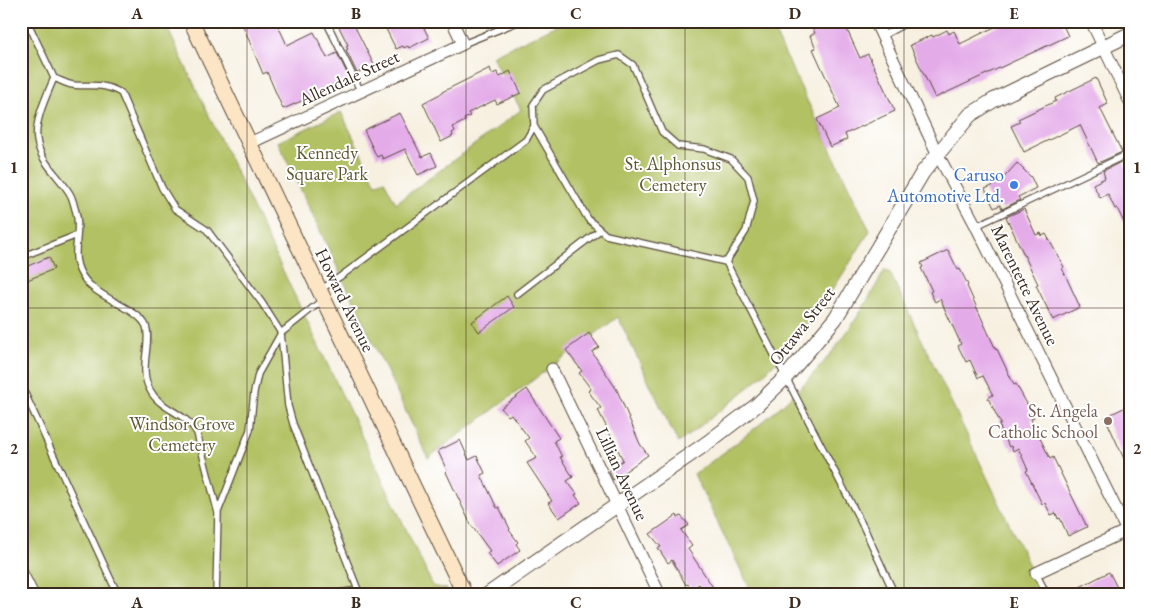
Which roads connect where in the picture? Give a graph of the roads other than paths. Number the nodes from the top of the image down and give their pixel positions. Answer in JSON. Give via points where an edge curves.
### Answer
{"nodes":[{"id":1,"x":27,"y":21,"type":"edge"},
{"id":2,"x":191,"y":21,"type":"edge"},
{"id":3,"x":326,"y":21,"type":"edge"},
{"id":4,"x":452,"y":21,"type":"edge"},
{"id":5,"x":520,"y":21,"type":"edge"},
{"id":6,"x":875,"y":21,"type":"edge"},
{"id":7,"x":910,"y":21,"type":"edge"},
{"id":8,"x":1091,"y":21,"type":"edge"},
{"id":9,"x":1130,"y":34,"type":"edge"},
{"id":10,"x":882,"y":36,"type":"junction"},
{"id":11,"x":463,"y":44,"type":"junction"},
{"id":12,"x":1103,"y":47,"type":"junction"},
{"id":13,"x":54,"y":78,"type":"junction"},
{"id":14,"x":360,"y":92,"type":"junction"},
{"id":15,"x":1130,"y":102,"type":"edge"},
{"id":16,"x":534,"y":126,"type":"junction"},
{"id":17,"x":250,"y":143,"type":"junction"},
{"id":18,"x":938,"y":153,"type":"junction"},
{"id":19,"x":1130,"y":153,"type":"edge"},
{"id":20,"x":976,"y":226,"type":"junction"},
{"id":21,"x":600,"y":230,"type":"junction"},
{"id":22,"x":77,"y":235,"type":"junction"},
{"id":23,"x":21,"y":257,"type":"edge"},
{"id":24,"x":726,"y":262,"type":"junction"},
{"id":25,"x":322,"y":294,"type":"junction"},
{"id":26,"x":517,"y":294,"type":"dead end"},
{"id":27,"x":281,"y":333,"type":"junction"},
{"id":28,"x":552,"y":369,"type":"dead end"},
{"id":29,"x":785,"y":378,"type":"junction"},
{"id":30,"x":21,"y":385,"type":"edge"},
{"id":31,"x":617,"y":505,"type":"junction"},
{"id":32,"x":218,"y":513,"type":"junction"},
{"id":33,"x":1129,"y":532,"type":"edge"},
{"id":34,"x":21,"y":571,"type":"edge"},
{"id":35,"x":1036,"y":574,"type":"joint"},
{"id":36,"x":359,"y":592,"type":"edge"},
{"id":37,"x":33,"y":595,"type":"edge"},
{"id":38,"x":118,"y":595,"type":"edge"},
{"id":39,"x":216,"y":595,"type":"edge"},
{"id":40,"x":325,"y":595,"type":"edge"},
{"id":41,"x":465,"y":595,"type":"edge"},
{"id":42,"x":487,"y":595,"type":"edge"},
{"id":43,"x":660,"y":595,"type":"edge"},
{"id":44,"x":895,"y":595,"type":"edge"},
{"id":45,"x":1046,"y":595,"type":"edge"}],
"edges":[{"from":1,"to":13,"type":"lane"},
{"from":2,"to":17,"type":"main road","name":"Howard Avenue"},
{"from":3,"to":14,"type":"lane"},
{"from":4,"to":11,"type":"street"},
{"from":5,"to":11,"type":"lane"},
{"from":6,"to":10,"type":"street","name":"Marentette Avenue"},
{"from":7,"to":10,"type":"lane"},
{"from":8,"to":12,"type":"street"},
{"from":9,"to":12,"type":"street","name":"Ottawa Street"},
{"from":10,"to":18,"type":"street","name":"Marentette Avenue"},
{"from":11,"to":14,"type":"street","name":"Allendale Street"},
{"from":12,"to":15,"type":"street"},
{"from":12,"to":18,"type":"street","name":"Ottawa Street","via":[[970,115]]},
{"from":13,"to":22,"type":"lane","via":[[36,125],[36,140],[42,156],[71,195],[77,215]]},
{"from":13,"to":27,"type":"lane","via":[[71,85],[111,87],[121,93],[171,204],[207,230]]},
{"from":14,"to":17,"type":"street","name":"Allendale Street"},
{"from":16,"to":21,"type":"lane","via":[[588,219]]},
{"from":16,"to":24,"type":"lane","via":[[533,105],[543,90],[599,60],[619,54],[632,65],[662,132],[678,146],[704,149],[731,159],[748,177],[754,201],[746,231]]},
{"from":16,"to":25,"type":"lane","via":[[526,140]]},
{"from":17,"to":25,"type":"main road","name":"Howard Avenue"},
{"from":18,"to":20,"type":"street","name":"Marentette Avenue"},
{"from":18,"to":29,"type":"street","name":"Ottawa Street","via":[[923,172],[835,320]]},
{"from":19,"to":20,"type":"lane"},
{"from":20,"to":33,"type":"street","name":"Marentette Avenue"},
{"from":21,"to":24,"type":"lane","via":[[606,235]]},
{"from":21,"to":26,"type":"lane"},
{"from":22,"to":23,"type":"lane"},
{"from":22,"to":32,"type":"lane","via":[[74,248],[77,267],[86,281],[102,296],[141,318],[147,328],[144,366],[149,390],[156,399],[192,424]]},
{"from":24,"to":29,"type":"lane"},
{"from":25,"to":27,"type":"lane"},
{"from":25,"to":41,"type":"main road","name":"Howard Avenue"},
{"from":27,"to":32,"type":"lane","via":[[258,374],[250,430]]},
{"from":27,"to":36,"type":"lane","via":[[288,406],[293,424]]},
{"from":28,"to":31,"type":"street","name":"Lillian Avenue"},
{"from":29,"to":31,"type":"street","name":"Ottawa Street","via":[[756,406]]},
{"from":29,"to":44,"type":"lane","via":[[865,530]]},
{"from":30,"to":38,"type":"lane"},
{"from":31,"to":42,"type":"street","name":"Ottawa Street"},
{"from":31,"to":43,"type":"street","name":"Lillian Avenue"},
{"from":32,"to":39,"type":"lane"},
{"from":33,"to":35,"type":"street"},
{"from":34,"to":37,"type":"street"},
{"from":35,"to":45,"type":"lane"},
{"from":36,"to":40,"type":"lane"}]}
